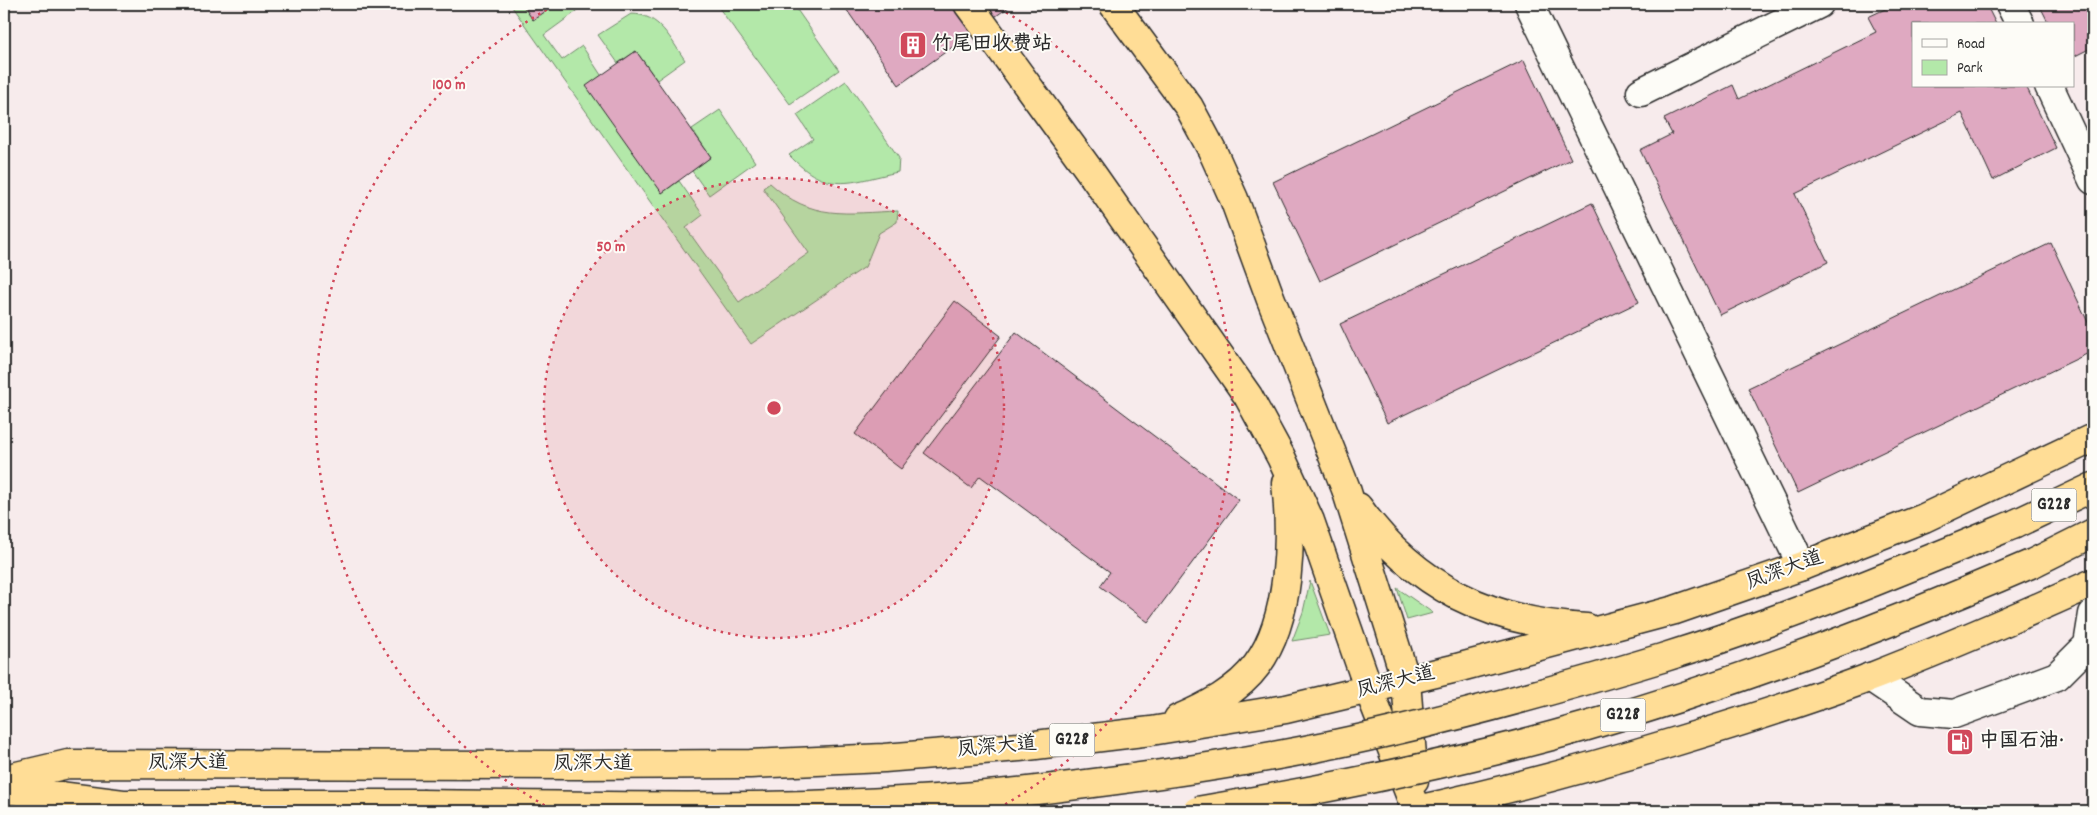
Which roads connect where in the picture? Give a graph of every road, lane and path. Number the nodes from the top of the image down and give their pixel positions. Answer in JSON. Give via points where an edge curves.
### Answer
{"nodes":[{"id":1,"x":968,"y":4,"type":"edge"},
{"id":2,"x":1113,"y":4,"type":"edge"},
{"id":3,"x":1529,"y":4,"type":"edge"},
{"id":4,"x":1819,"y":4,"type":"edge"},
{"id":5,"x":2010,"y":4,"type":"edge"},
{"id":6,"x":2019,"y":22,"type":"edge"},
{"id":7,"x":2050,"y":88,"type":"edge"},
{"id":8,"x":1641,"y":92,"type":"dead end"},
{"id":9,"x":2093,"y":180,"type":"edge"},
{"id":10,"x":2093,"y":438,"type":"edge"},
{"id":11,"x":1281,"y":457,"type":"junction"},
{"id":12,"x":2093,"y":487,"type":"edge"},
{"id":13,"x":1346,"y":489,"type":"junction"},
{"id":14,"x":2093,"y":533,"type":"edge"},
{"id":15,"x":1802,"y":566,"type":"junction"},
{"id":16,"x":2093,"y":583,"type":"edge"},
{"id":17,"x":2093,"y":614,"type":"edge"},
{"id":18,"x":1611,"y":628,"type":"junction"},
{"id":19,"x":1870,"y":677,"type":"junction"},
{"id":20,"x":1406,"y":681,"type":"junction"},
{"id":21,"x":1369,"y":690,"type":"junction"},
{"id":22,"x":1151,"y":731,"type":"junction"},
{"id":23,"x":4,"y":780,"type":"edge"},
{"id":24,"x":4,"y":789,"type":"edge"},
{"id":25,"x":1197,"y":811,"type":"edge"},
{"id":26,"x":1414,"y":811,"type":"edge"}],
"edges":[{"from":1,"to":11,"type":"highway","via":[[1248,396]]},
{"from":2,"to":13,"type":"highway","via":[[1189,107],[1212,150]]},
{"from":3,"to":15,"type":"lane"},
{"from":4,"to":8,"type":"lane"},
{"from":5,"to":6,"type":"lane"},
{"from":7,"to":9,"type":"lane"},
{"from":10,"to":15,"type":"highway","name":"凤深大道","number":"G228","via":[[1924,518]]},
{"from":11,"to":21,"type":"highway","via":[[1310,520]]},
{"from":11,"to":22,"type":"highway","via":[[1288,497],[1288,556],[1279,615],[1267,649],[1257,666],[1235,687],[1192,713]]},
{"from":12,"to":24,"type":"highway","name":"凤深大道","number":"G228","bridge":true,"via":[[2015,524],[1843,594],[1664,657],[1390,732],[1151,775],[1033,790],[912,800],[665,807],[123,804]]},
{"from":13,"to":18,"type":"highway","via":[[1396,553],[1458,597],[1514,618],[1572,627]]},
{"from":13,"to":20,"type":"highway"},
{"from":14,"to":25,"type":"highway","number":"G228","bridge":true,"via":[[1945,601],[1676,699],[1585,726],[1400,773]]},
{"from":15,"to":18,"type":"highway","name":"凤深大道","number":"G228","via":[[1675,610]]},
{"from":16,"to":19,"type":"highway","number":"G228","via":[[2012,620]]},
{"from":17,"to":19,"type":"lane","via":[[2088,645],[2057,676],[1954,714],[1920,711]]},
{"from":18,"to":20,"type":"highway","name":"凤深大道","number":"G228"},
{"from":19,"to":26,"type":"highway","number":"G228","via":[[1736,723],[1609,761]]},
{"from":20,"to":21,"type":"highway","name":"凤深大道","number":"G228"},
{"from":20,"to":26,"type":"highway"},
{"from":21,"to":22,"type":"highway","name":"凤深大道","number":"G228","via":[[1286,709]]},
{"from":21,"to":26,"type":"highway"},
{"from":22,"to":23,"type":"highway","name":"凤深大道","number":"G228","via":[[1019,747],[750,764],[68,764]]}]}
